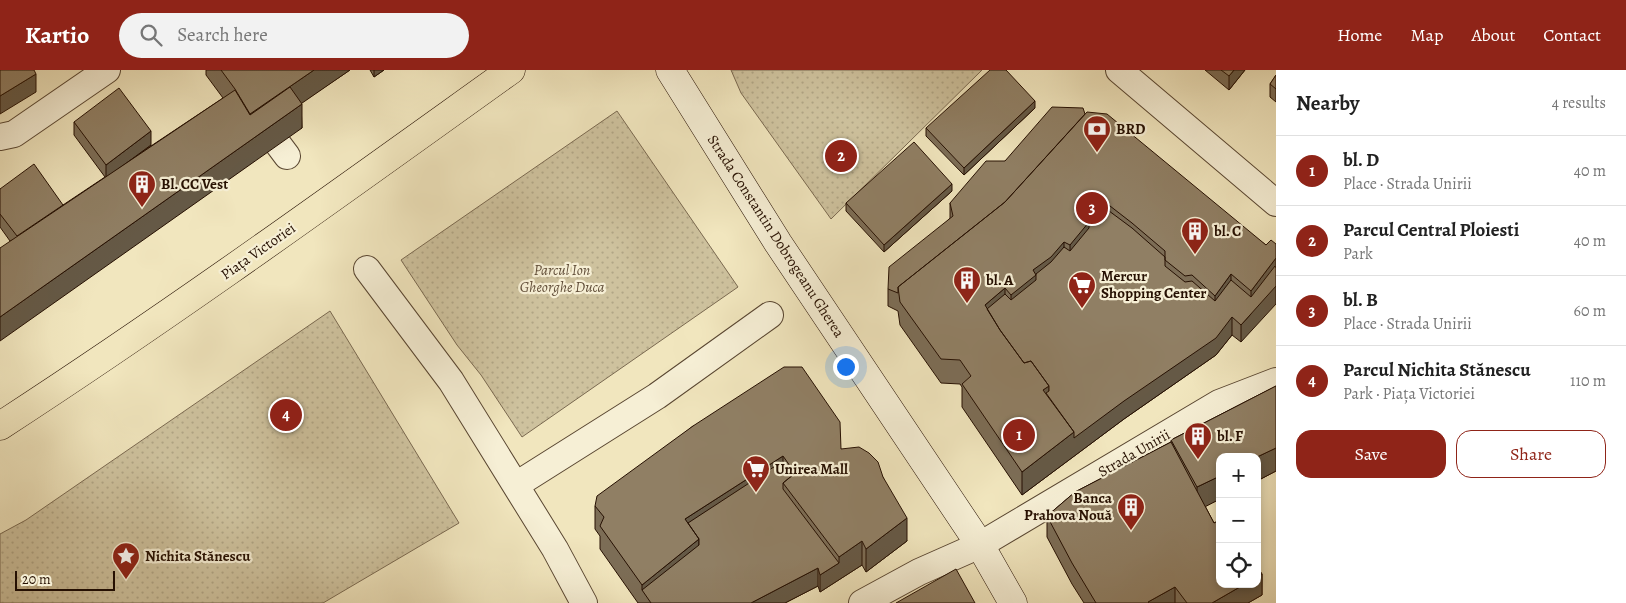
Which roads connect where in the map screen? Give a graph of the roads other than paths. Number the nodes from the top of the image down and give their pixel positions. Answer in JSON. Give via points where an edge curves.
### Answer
{"nodes":[{"id":1,"x":107,"y":70,"type":"edge"},
{"id":2,"x":511,"y":70,"type":"edge"},
{"id":3,"x":670,"y":70,"type":"edge"},
{"id":4,"x":1119,"y":70,"type":"edge"},
{"id":5,"x":0,"y":137,"type":"edge"},
{"id":6,"x":1276,"y":203,"type":"edge"},
{"id":7,"x":367,"y":269,"type":"dead end"},
{"id":8,"x":770,"y":316,"type":"dead end"},
{"id":9,"x":1276,"y":381,"type":"edge"},
{"id":10,"x":0,"y":426,"type":"edge"},
{"id":11,"x":516,"y":485,"type":"junction"},
{"id":12,"x":980,"y":545,"type":"junction"},
{"id":13,"x":584,"y":603,"type":"edge"},
{"id":14,"x":862,"y":603,"type":"edge"},
{"id":15,"x":1014,"y":603,"type":"edge"}],
"edges":[{"from":1,"to":5,"type":"street","via":[[14,134]]},
{"from":2,"to":10,"type":"main road","name":"Piața Victoriei","via":[[281,236]]},
{"from":3,"to":12,"type":"main road","name":"Strada Constantin Dobrogeanu Gherea","via":[[778,243]]},
{"from":4,"to":6,"type":"street"},
{"from":7,"to":11,"type":"street","via":[[450,381]]},
{"from":8,"to":11,"type":"street","via":[[656,396]]},
{"from":9,"to":12,"type":"street","name":"Strada Unirii","via":[[1219,403]]},
{"from":11,"to":13,"type":"street"},
{"from":12,"to":14,"type":"street","name":"Strada Unirii","via":[[919,572]]},
{"from":12,"to":15,"type":"main road","name":"Strada Constantin Dobrogeanu Gherea"}]}
